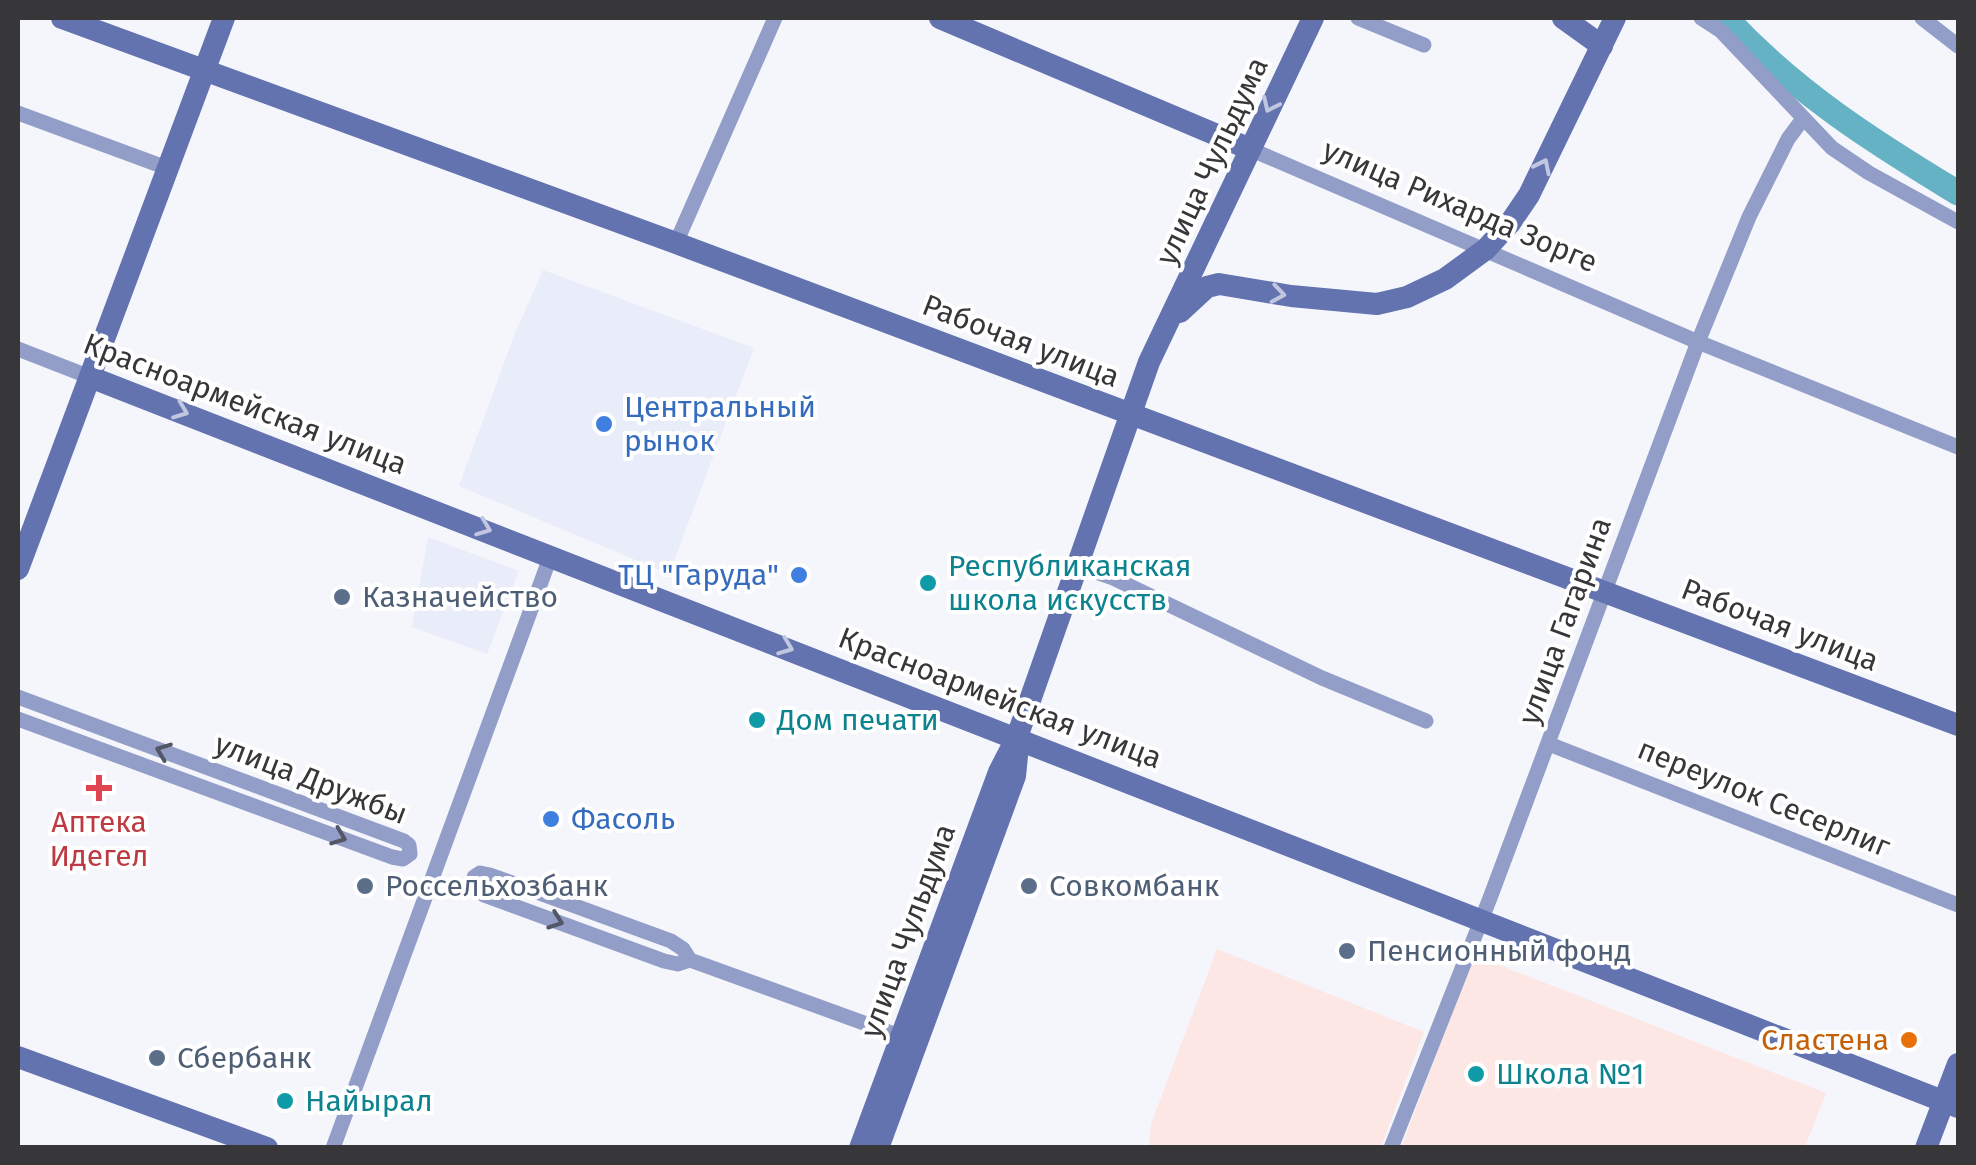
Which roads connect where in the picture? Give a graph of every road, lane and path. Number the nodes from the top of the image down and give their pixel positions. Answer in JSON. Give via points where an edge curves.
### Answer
{"nodes":[{"id":1,"x":62,"y":18,"type":"edge"},
{"id":2,"x":224,"y":18,"type":"edge"},
{"id":3,"x":775,"y":18,"type":"edge"},
{"id":4,"x":940,"y":18,"type":"edge"},
{"id":5,"x":1313,"y":18,"type":"edge"},
{"id":6,"x":1358,"y":18,"type":"edge"},
{"id":7,"x":1564,"y":18,"type":"edge"},
{"id":8,"x":1615,"y":18,"type":"edge"},
{"id":9,"x":1702,"y":18,"type":"edge"},
{"id":10,"x":1922,"y":18,"type":"edge"},
{"id":11,"x":1424,"y":45,"type":"dead end"},
{"id":12,"x":1602,"y":46,"type":"junction"},
{"id":13,"x":1958,"y":46,"type":"edge"},
{"id":14,"x":203,"y":71,"type":"junction"},
{"id":15,"x":18,"y":112,"type":"edge"},
{"id":16,"x":1802,"y":120,"type":"junction"},
{"id":17,"x":1250,"y":149,"type":"junction"},
{"id":18,"x":167,"y":168,"type":"junction"},
{"id":19,"x":1958,"y":222,"type":"edge"},
{"id":20,"x":676,"y":243,"type":"junction"},
{"id":21,"x":1486,"y":249,"type":"junction"},
{"id":22,"x":1202,"y":256,"type":"junction"},
{"id":23,"x":1218,"y":284,"type":"junction"},
{"id":24,"x":1164,"y":330,"type":"junction"},
{"id":25,"x":1698,"y":342,"type":"junction"},
{"id":26,"x":18,"y":350,"type":"edge"},
{"id":27,"x":90,"y":376,"type":"junction"},
{"id":28,"x":1130,"y":414,"type":"junction"},
{"id":29,"x":1958,"y":447,"type":"edge"},
{"id":30,"x":551,"y":555,"type":"junction"},
{"id":31,"x":1078,"y":566,"type":"junction"},
{"id":32,"x":18,"y":569,"type":"edge"},
{"id":33,"x":1604,"y":593,"type":"junction"},
{"id":34,"x":18,"y":697,"type":"edge"},
{"id":35,"x":18,"y":719,"type":"edge"},
{"id":36,"x":1426,"y":722,"type":"dead end"},
{"id":37,"x":1958,"y":724,"type":"edge"},
{"id":38,"x":1017,"y":737,"type":"junction"},
{"id":39,"x":1548,"y":744,"type":"junction"},
{"id":40,"x":285,"y":797,"type":"junction"},
{"id":41,"x":278,"y":815,"type":"junction"},
{"id":42,"x":1958,"y":904,"type":"edge"},
{"id":43,"x":1480,"y":919,"type":"junction"},
{"id":44,"x":690,"y":960,"type":"junction"},
{"id":45,"x":908,"y":1039,"type":"junction"},
{"id":46,"x":18,"y":1058,"type":"edge"},
{"id":47,"x":1958,"y":1064,"type":"edge"},
{"id":48,"x":1951,"y":1104,"type":"edge"},
{"id":49,"x":266,"y":1148,"type":"edge"},
{"id":50,"x":333,"y":1148,"type":"edge"},
{"id":51,"x":860,"y":1148,"type":"edge"},
{"id":52,"x":878,"y":1148,"type":"edge"},
{"id":53,"x":1391,"y":1148,"type":"edge"},
{"id":54,"x":1926,"y":1148,"type":"edge"}],
"edges":[{"from":1,"to":14,"type":"main road","name":"Рабочая улица"},
{"from":2,"to":14,"type":"main road"},
{"from":3,"to":20,"type":"street"},
{"from":4,"to":17,"type":"main road","name":"улица Рихарда Зорге"},
{"from":5,"to":17,"type":"main road","name":"улица Чульдума","one_way":true},
{"from":6,"to":11,"type":"street"},
{"from":7,"to":12,"type":"main road"},
{"from":8,"to":12,"type":"main road","name":"улица Чульдума"},
{"from":9,"to":16,"type":"street","via":[[1722,31]]},
{"from":10,"to":13,"type":"street"},
{"from":21,"to":12,"type":"main road","name":"улица Чульдума","one_way":true,"via":[[1529,196]]},
{"from":14,"to":18,"type":"main road"},
{"from":14,"to":20,"type":"main road","name":"Рабочая улица"},
{"from":15,"to":18,"type":"street"},
{"from":16,"to":19,"type":"street","via":[[1869,173]]},
{"from":16,"to":25,"type":"street","name":"улица Гагарина","via":[[1748,217]]},
{"from":17,"to":21,"type":"street","name":"улица Рихарда Зорге"},
{"from":17,"to":22,"type":"main road","name":"улица Чульдума"},
{"from":18,"to":27,"type":"main road"},
{"from":20,"to":28,"type":"main road","name":"Рабочая улица"},
{"from":23,"to":21,"type":"main road","name":"улица Чульдума","one_way":true,"via":[[1377,304],[1446,279]]},
{"from":21,"to":25,"type":"street","name":"улица Рихарда Зорге"},
{"from":22,"to":23,"type":"main road"},
{"from":22,"to":24,"type":"main road","name":"улица Чульдума"},
{"from":23,"to":24,"type":"main road","name":"улица Чульдума","via":[[1192,299]]},
{"from":24,"to":28,"type":"main road","name":"улица Чульдума"},
{"from":25,"to":29,"type":"street","name":"улица Рихарда Зорге"},
{"from":25,"to":33,"type":"street","name":"улица Гагарина"},
{"from":26,"to":27,"type":"street","name":"Красноармейская улица"},
{"from":27,"to":30,"type":"main road","name":"Красноармейская улица","one_way":true},
{"from":27,"to":32,"type":"main road"},
{"from":28,"to":31,"type":"main road","name":"улица Чульдума"},
{"from":28,"to":33,"type":"main road","name":"Рабочая улица"},
{"from":30,"to":38,"type":"main road","name":"Красноармейская улица","one_way":true},
{"from":30,"to":50,"type":"street"},
{"from":31,"to":36,"type":"street"},
{"from":31,"to":38,"type":"main road","name":"улица Чульдума"},
{"from":33,"to":37,"type":"main road","name":"Рабочая улица"},
{"from":33,"to":39,"type":"street","name":"улица Гагарина"},
{"from":40,"to":34,"type":"street","name":"улица Дружбы","one_way":true},
{"from":35,"to":41,"type":"street","name":"улица Дружбы"},
{"from":38,"to":43,"type":"main road","name":"Красноармейская улица"},
{"from":38,"to":45,"type":"main road","name":"улица Чульдума","via":[[999,772]]},
{"from":39,"to":42,"type":"street","name":"переулок Сесерлиг"},
{"from":39,"to":43,"type":"street","name":"улица Гагарина"},
{"from":40,"to":41,"type":"street"},
{"from":41,"to":40,"type":"street","name":"улица Дружбы","one_way":true,"via":[[392,858],[410,854],[404,841]]},
{"from":43,"to":48,"type":"main road","name":"Красноармейская улица"},
{"from":43,"to":53,"type":"street","name":"улица Гагарина"},
{"from":44,"to":44,"type":"street","one_way":true,"via":[[671,942],[490,874],[474,877],[473,888],[484,895],[664,961]]},
{"from":44,"to":45,"type":"street"},
{"from":45,"to":51,"type":"main road","name":"улица Чульдума"},
{"from":45,"to":52,"type":"main road","name":"улица Чульдума"},
{"from":46,"to":49,"type":"main road"},
{"from":47,"to":48,"type":"main road"},
{"from":48,"to":54,"type":"main road"}]}
